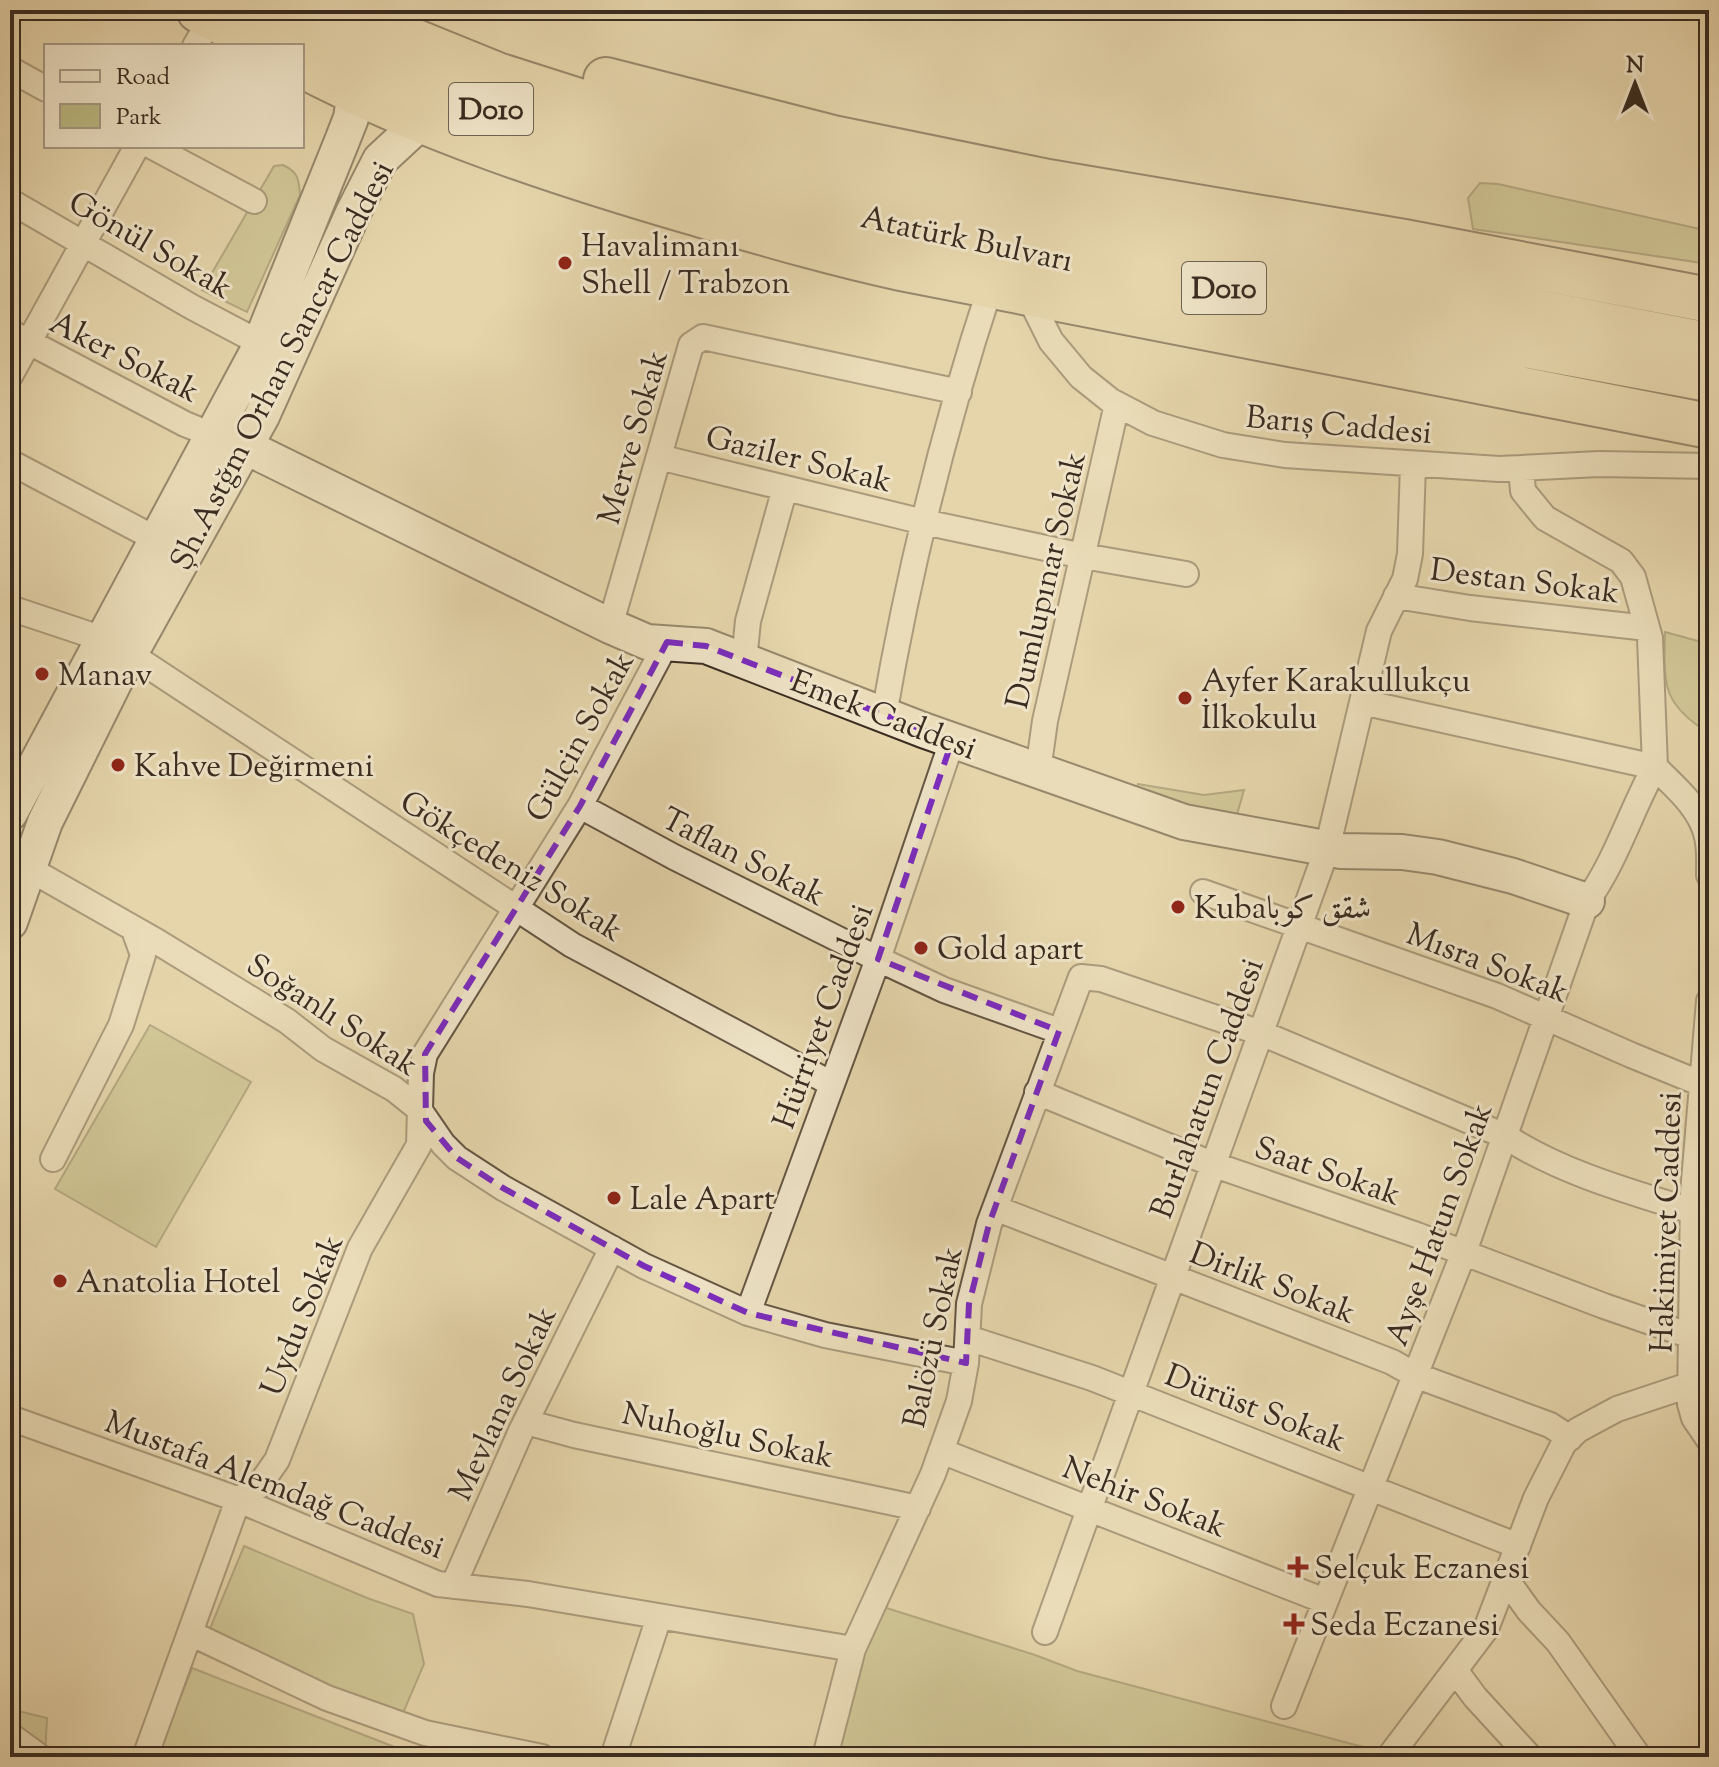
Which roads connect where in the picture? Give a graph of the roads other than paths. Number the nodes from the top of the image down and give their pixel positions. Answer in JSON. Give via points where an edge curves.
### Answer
{"nodes":[{"id":1,"x":337,"y":10,"type":"edge"},
{"id":2,"x":390,"y":10,"type":"edge"},
{"id":3,"x":214,"y":21,"type":"edge"},
{"id":4,"x":263,"y":44,"type":"edge"},
{"id":5,"x":286,"y":44,"type":"edge"},
{"id":6,"x":304,"y":50,"type":"edge"},
{"id":7,"x":304,"y":66,"type":"edge"},
{"id":8,"x":10,"y":69,"type":"edge"},
{"id":9,"x":44,"y":88,"type":"edge"},
{"id":10,"x":355,"y":92,"type":"junction"},
{"id":11,"x":422,"y":121,"type":"junction"},
{"id":12,"x":136,"y":148,"type":"edge"},
{"id":13,"x":155,"y":148,"type":"edge"},
{"id":14,"x":744,"y":170,"type":"junction"},
{"id":15,"x":10,"y":201,"type":"edge"},
{"id":16,"x":254,"y":201,"type":"dead end"},
{"id":17,"x":83,"y":241,"type":"junction"},
{"id":18,"x":1009,"y":289,"type":"junction"},
{"id":19,"x":1709,"y":300,"type":"edge"},
{"id":20,"x":19,"y":337,"type":"edge"},
{"id":21,"x":260,"y":343,"type":"junction"},
{"id":22,"x":1709,"y":345,"type":"edge"},
{"id":23,"x":10,"y":376,"type":"edge"},
{"id":24,"x":1709,"y":379,"type":"edge"},
{"id":25,"x":959,"y":392,"type":"junction"},
{"id":26,"x":1117,"y":404,"type":"junction"},
{"id":27,"x":1709,"y":426,"type":"edge"},
{"id":28,"x":212,"y":435,"type":"junction"},
{"id":29,"x":246,"y":447,"type":"junction"},
{"id":30,"x":659,"y":457,"type":"junction"},
{"id":31,"x":10,"y":462,"type":"edge"},
{"id":32,"x":1413,"y":465,"type":"junction"},
{"id":33,"x":1709,"y":466,"type":"edge"},
{"id":34,"x":1521,"y":468,"type":"junction"},
{"id":35,"x":785,"y":488,"type":"junction"},
{"id":36,"x":924,"y":522,"type":"junction"},
{"id":37,"x":156,"y":539,"type":"junction"},
{"id":38,"x":1083,"y":556,"type":"junction"},
{"id":39,"x":1186,"y":574,"type":"dead end"},
{"id":40,"x":1396,"y":596,"type":"junction"},
{"id":41,"x":10,"y":608,"type":"edge"},
{"id":42,"x":610,"y":626,"type":"junction"},
{"id":43,"x":1647,"y":628,"type":"junction"},
{"id":44,"x":667,"y":642,"type":"junction"},
{"id":45,"x":116,"y":646,"type":"junction"},
{"id":46,"x":744,"y":661,"type":"junction"},
{"id":47,"x":1362,"y":702,"type":"junction"},
{"id":48,"x":884,"y":715,"type":"junction"},
{"id":49,"x":952,"y":741,"type":"junction"},
{"id":50,"x":1655,"y":767,"type":"junction"},
{"id":51,"x":1038,"y":771,"type":"junction"},
{"id":52,"x":15,"y":792,"type":"edge"},
{"id":53,"x":580,"y":806,"type":"junction"},
{"id":54,"x":1327,"y":849,"type":"junction"},
{"id":55,"x":19,"y":863,"type":"edge"},
{"id":56,"x":1709,"y":875,"type":"edge"},
{"id":57,"x":1203,"y":892,"type":"dead end"},
{"id":58,"x":1587,"y":901,"type":"junction"},
{"id":59,"x":516,"y":907,"type":"junction"},
{"id":60,"x":10,"y":922,"type":"edge"},
{"id":61,"x":1299,"y":926,"type":"junction"},
{"id":62,"x":134,"y":930,"type":"junction"},
{"id":63,"x":878,"y":959,"type":"junction"},
{"id":64,"x":1709,"y":1001,"type":"edge"},
{"id":65,"x":1548,"y":1017,"type":"junction"},
{"id":66,"x":1059,"y":1031,"type":"junction"},
{"id":67,"x":1261,"y":1033,"type":"junction"},
{"id":68,"x":832,"y":1084,"type":"junction"},
{"id":69,"x":1702,"y":1084,"type":"junction"},
{"id":70,"x":1037,"y":1092,"type":"junction"},
{"id":71,"x":421,"y":1114,"type":"junction"},
{"id":72,"x":1505,"y":1136,"type":"junction"},
{"id":73,"x":53,"y":1159,"type":"dead end"},
{"id":74,"x":1212,"y":1164,"type":"junction"},
{"id":75,"x":1701,"y":1183,"type":"edge"},
{"id":76,"x":995,"y":1208,"type":"junction"},
{"id":77,"x":1692,"y":1211,"type":"junction"},
{"id":78,"x":612,"y":1248,"type":"junction"},
{"id":79,"x":1464,"y":1252,"type":"junction"},
{"id":80,"x":1172,"y":1277,"type":"junction"},
{"id":81,"x":748,"y":1313,"type":"junction"},
{"id":82,"x":1691,"y":1336,"type":"junction"},
{"id":83,"x":968,"y":1338,"type":"junction"},
{"id":84,"x":966,"y":1363,"type":"junction"},
{"id":85,"x":1415,"y":1375,"type":"junction"},
{"id":86,"x":1692,"y":1384,"type":"junction"},
{"id":87,"x":1129,"y":1393,"type":"junction"},
{"id":88,"x":10,"y":1418,"type":"edge"},
{"id":89,"x":526,"y":1422,"type":"junction"},
{"id":90,"x":1570,"y":1438,"type":"junction"},
{"id":91,"x":1709,"y":1440,"type":"edge"},
{"id":92,"x":941,"y":1451,"type":"junction"},
{"id":93,"x":1370,"y":1488,"type":"junction"},
{"id":94,"x":238,"y":1500,"type":"junction"},
{"id":95,"x":918,"y":1508,"type":"junction"},
{"id":96,"x":1089,"y":1509,"type":"junction"},
{"id":97,"x":1518,"y":1546,"type":"junction"},
{"id":98,"x":1506,"y":1579,"type":"junction"},
{"id":99,"x":453,"y":1586,"type":"junction"},
{"id":100,"x":1325,"y":1601,"type":"junction"},
{"id":101,"x":659,"y":1617,"type":"junction"},
{"id":102,"x":1045,"y":1632,"type":"dead end"},
{"id":103,"x":190,"y":1633,"type":"junction"},
{"id":104,"x":853,"y":1649,"type":"junction"},
{"id":105,"x":1455,"y":1670,"type":"junction"},
{"id":106,"x":1284,"y":1706,"type":"dead end"},
{"id":107,"x":10,"y":1735,"type":"edge"},
{"id":108,"x":1399,"y":1753,"type":"edge"},
{"id":109,"x":40,"y":1757,"type":"edge"},
{"id":110,"x":145,"y":1757,"type":"edge"},
{"id":111,"x":542,"y":1757,"type":"edge"},
{"id":112,"x":613,"y":1757,"type":"edge"},
{"id":113,"x":825,"y":1757,"type":"edge"},
{"id":114,"x":1530,"y":1757,"type":"edge"},
{"id":115,"x":1639,"y":1757,"type":"edge"}],
"edges":[{"from":1,"to":14,"type":"highway","name":"Atatürk Bulvarı","number":"D010"},
{"from":2,"to":19,"type":"highway","via":[[625,86],[833,138],[1048,182]]},
{"from":3,"to":4,"type":"highway"},
{"from":3,"to":5,"type":"highway","name":"Atatürk Bulvarı","number":"D010"},
{"from":6,"to":14,"type":"highway","name":"Atatürk Bulvarı","number":"D010","via":[[497,111]]},
{"from":7,"to":10,"type":"highway"},
{"from":8,"to":9,"type":"street"},
{"from":10,"to":11,"type":"highway"},
{"from":10,"to":21,"type":"main road","name":"Şh.Astğm Orhan Sancar Caddesi","via":[[351,118]]},
{"from":11,"to":18,"type":"highway","via":[[578,179],[778,238]]},
{"from":11,"to":29,"type":"main road","name":"Şh.Astğm Orhan Sancar Caddesi","via":[[380,160]]},
{"from":12,"to":17,"type":"street"},
{"from":13,"to":16,"type":"street"},
{"from":14,"to":22,"type":"highway","name":"Atatürk Bulvarı","number":"D010","via":[[930,196]]},
{"from":14,"to":24,"type":"highway","name":"Atatürk Bulvarı","number":"D010","via":[[975,244]]},
{"from":15,"to":17,"type":"street","name":"Gönül Sokak"},
{"from":17,"to":20,"type":"street"},
{"from":17,"to":21,"type":"street","name":"Gönül Sokak"},
{"from":18,"to":25,"type":"street"},
{"from":18,"to":26,"type":"street","name":"Barış Caddesi","via":[[1081,377]]},
{"from":18,"to":27,"type":"highway"},
{"from":20,"to":23,"type":"street"},
{"from":20,"to":28,"type":"street","name":"Aker Sokak"},
{"from":21,"to":28,"type":"main road","name":"Şh.Astğm Orhan Sancar Caddesi"},
{"from":25,"to":30,"type":"street","name":"Merve Sokak","via":[[703,337],[691,345]]},
{"from":25,"to":36,"type":"street"},
{"from":26,"to":32,"type":"street","name":"Barış Caddesi","via":[[1153,423],[1223,445]]},
{"from":26,"to":38,"type":"street","name":"Dumlupınar Sokak"},
{"from":28,"to":29,"type":"main road","name":"Emek Caddesi"},
{"from":28,"to":37,"type":"main road","name":"Şh.Astğm Orhan Sancar Caddesi"},
{"from":29,"to":42,"type":"main road","name":"Emek Caddesi"},
{"from":29,"to":45,"type":"main road","name":"Şh.Astğm Orhan Sancar Caddesi"},
{"from":30,"to":35,"type":"street","name":"Gaziler Sokak"},
{"from":30,"to":42,"type":"street","name":"Merve Sokak"},
{"from":31,"to":37,"type":"street"},
{"from":32,"to":34,"type":"street","name":"Barış Caddesi"},
{"from":32,"to":40,"type":"street","name":"Burlahatun Caddesi","via":[[1410,554]]},
{"from":33,"to":34,"type":"street","name":"Barış Caddesi"},
{"from":34,"to":43,"type":"street","via":[[1523,491],[1545,518],[1621,561],[1633,577]]},
{"from":35,"to":36,"type":"street","name":"Gaziler Sokak"},
{"from":35,"to":46,"type":"street","via":[[748,621]]},
{"from":36,"to":38,"type":"street","name":"Gaziler Sokak"},
{"from":36,"to":48,"type":"street"},
{"from":37,"to":45,"type":"main road","name":"Şh.Astğm Orhan Sancar Caddesi"},
{"from":38,"to":39,"type":"street","name":"Gaziler Sokak"},
{"from":38,"to":51,"type":"street","name":"Dumlupınar Sokak"},
{"from":40,"to":43,"type":"street","name":"Destan Sokak"},
{"from":40,"to":47,"type":"street","name":"Burlahatun Caddesi","via":[[1379,631]]},
{"from":41,"to":45,"type":"street","name":"Gökçedeniz Sokak"},
{"from":42,"to":44,"type":"main road","name":"Emek Caddesi","via":[[647,642]]},
{"from":43,"to":50,"type":"street"},
{"from":44,"to":46,"type":"main road","name":"Emek Caddesi","via":[[706,646]]},
{"from":44,"to":53,"type":"street","name":"Gülçin Sokak"},
{"from":45,"to":52,"type":"main road","name":"Şh.Astğm Orhan Sancar Caddesi"},
{"from":45,"to":55,"type":"main road","name":"Şh.Astğm Orhan Sancar Caddesi","via":[[45,822]]},
{"from":45,"to":59,"type":"street","name":"Gökçedeniz Sokak"},
{"from":46,"to":48,"type":"main road","name":"Emek Caddesi"},
{"from":47,"to":50,"type":"street"},
{"from":47,"to":54,"type":"street","name":"Burlahatun Caddesi"},
{"from":48,"to":49,"type":"main road","name":"Emek Caddesi"},
{"from":49,"to":51,"type":"main road","name":"Emek Caddesi"},
{"from":49,"to":63,"type":"street","name":"Hürriyet Caddesi"},
{"from":50,"to":56,"type":"street","via":[[1677,785],[1699,819],[1707,836]]},
{"from":50,"to":58,"type":"street","name":"Ayşe Hatun Sokak"},
{"from":51,"to":54,"type":"main road","name":"Emek Caddesi","via":[[1184,822]]},
{"from":53,"to":59,"type":"street","name":"Gülçin Sokak"},
{"from":53,"to":63,"type":"street","name":"Taflan Sokak"},
{"from":54,"to":58,"type":"main road","name":"Emek Caddesi","via":[[1438,857]]},
{"from":54,"to":61,"type":"street","name":"Burlahatun Caddesi"},
{"from":55,"to":60,"type":"main road","name":"Şh.Astğm Orhan Sancar Caddesi"},
{"from":55,"to":62,"type":"street","name":"Soğanlı Sokak"},
{"from":57,"to":61,"type":"street","name":"Mısra Sokak"},
{"from":58,"to":65,"type":"street","name":"Ayşe Hatun Sokak"},
{"from":59,"to":68,"type":"street","name":"Gökçedeniz Sokak","via":[[572,945]]},
{"from":59,"to":71,"type":"street","name":"Gülçin Sokak","via":[[425,1054]]},
{"from":61,"to":65,"type":"street","name":"Mısra Sokak"},
{"from":61,"to":67,"type":"street","name":"Burlahatun Caddesi"},
{"from":62,"to":71,"type":"street","name":"Soğanlı Sokak","via":[[394,1089]]},
{"from":62,"to":73,"type":"street","via":[[143,955],[121,1025]]},
{"from":63,"to":66,"type":"street","name":"Taflan Sokak","via":[[944,990]]},
{"from":63,"to":68,"type":"street","name":"Hürriyet Caddesi"},
{"from":64,"to":69,"type":"street","name":"Hakimiyet Caddesi"},
{"from":65,"to":69,"type":"street","name":"Mısra Sokak"},
{"from":65,"to":72,"type":"street","name":"Ayşe Hatun Sokak"},
{"from":66,"to":67,"type":"street","name":"Balözü Sokak","via":[[1081,977],[1101,979]]},
{"from":66,"to":70,"type":"street","name":"Balözü Sokak"},
{"from":67,"to":72,"type":"street"},
{"from":67,"to":74,"type":"street","name":"Burlahatun Caddesi"},
{"from":68,"to":81,"type":"street","name":"Hürriyet Caddesi"},
{"from":69,"to":75,"type":"street","name":"Hakimiyet Caddesi"},
{"from":70,"to":74,"type":"street","name":"Saat Sokak"},
{"from":70,"to":76,"type":"street","name":"Balözü Sokak"},
{"from":71,"to":78,"type":"street","name":"Soğanlı Sokak","via":[[457,1158]]},
{"from":71,"to":94,"type":"street","name":"Uydu Sokak","via":[[419,1145],[360,1248],[277,1460],[259,1486]]},
{"from":72,"to":77,"type":"street","via":[[1604,1183]]},
{"from":72,"to":79,"type":"street","name":"Ayşe Hatun Sokak"},
{"from":74,"to":79,"type":"street","name":"Saat Sokak"},
{"from":74,"to":80,"type":"street","name":"Burlahatun Caddesi"},
{"from":75,"to":77,"type":"street","name":"Hakimiyet Caddesi"},
{"from":76,"to":80,"type":"street","name":"Dirlik Sokak"},
{"from":76,"to":83,"type":"street","name":"Balözü Sokak","via":[[969,1304]]},
{"from":77,"to":82,"type":"street","name":"Hakimiyet Caddesi"},
{"from":78,"to":81,"type":"street","name":"Soğanlı Sokak"},
{"from":78,"to":89,"type":"street","name":"Mevlana Sokak"},
{"from":79,"to":82,"type":"street","name":"Saat Sokak"},
{"from":79,"to":85,"type":"street","name":"Ayşe Hatun Sokak"},
{"from":80,"to":85,"type":"street","name":"Dirlik Sokak"},
{"from":80,"to":87,"type":"street","name":"Burlahatun Caddesi"},
{"from":81,"to":84,"type":"street","name":"Soğanlı Sokak","via":[[825,1335]]},
{"from":82,"to":86,"type":"street","name":"Hakimiyet Caddesi"},
{"from":83,"to":84,"type":"street","name":"Balözü Sokak"},
{"from":83,"to":87,"type":"street","name":"Dürüst Sokak"},
{"from":84,"to":92,"type":"street","name":"Balözü Sokak"},
{"from":85,"to":90,"type":"street","name":"Dirlik Sokak","via":[[1550,1425]]},
{"from":85,"to":93,"type":"street","name":"Ayşe Hatun Sokak"},
{"from":86,"to":90,"type":"street","via":[[1617,1409]]},
{"from":86,"to":91,"type":"street","name":"Hakimiyet Caddesi","via":[[1694,1418]]},
{"from":87,"to":93,"type":"street","name":"Dürüst Sokak"},
{"from":87,"to":96,"type":"street","name":"Burlahatun Caddesi"},
{"from":88,"to":94,"type":"street","name":"Mustafa Alemdağ Caddesi"},
{"from":89,"to":95,"type":"street","name":"Nuhoğlu Sokak"},
{"from":89,"to":99,"type":"street","name":"Mevlana Sokak"},
{"from":90,"to":97,"type":"street","via":[[1536,1498]]},
{"from":92,"to":95,"type":"street","name":"Balözü Sokak"},
{"from":92,"to":96,"type":"street","name":"Nehir Sokak"},
{"from":93,"to":97,"type":"street","name":"Dürüst Sokak"},
{"from":93,"to":100,"type":"street","name":"Ayşe Hatun Sokak"},
{"from":94,"to":99,"type":"street","name":"Mustafa Alemdağ Caddesi","via":[[419,1578]]},
{"from":94,"to":103,"type":"street","name":"Uydu Sokak"},
{"from":95,"to":104,"type":"street","name":"Balözü Sokak"},
{"from":96,"to":100,"type":"street","name":"Nehir Sokak"},
{"from":96,"to":102,"type":"street","name":"Burlahatun Caddesi"},
{"from":97,"to":98,"type":"street"},
{"from":98,"to":105,"type":"street","via":[[1486,1629]]},
{"from":98,"to":115,"type":"street"},
{"from":99,"to":101,"type":"street","name":"Mustafa Alemdağ Caddesi"},
{"from":100,"to":106,"type":"street","name":"Ayşe Hatun Sokak"},
{"from":101,"to":104,"type":"street","name":"Mustafa Alemdağ Caddesi"},
{"from":101,"to":112,"type":"street"},
{"from":103,"to":110,"type":"street","name":"Uydu Sokak"},
{"from":103,"to":111,"type":"street","via":[[341,1703],[425,1733]]},
{"from":104,"to":113,"type":"street","name":"Balözü Sokak"},
{"from":105,"to":108,"type":"street"},
{"from":105,"to":114,"type":"street"},
{"from":107,"to":109,"type":"street"}]}
